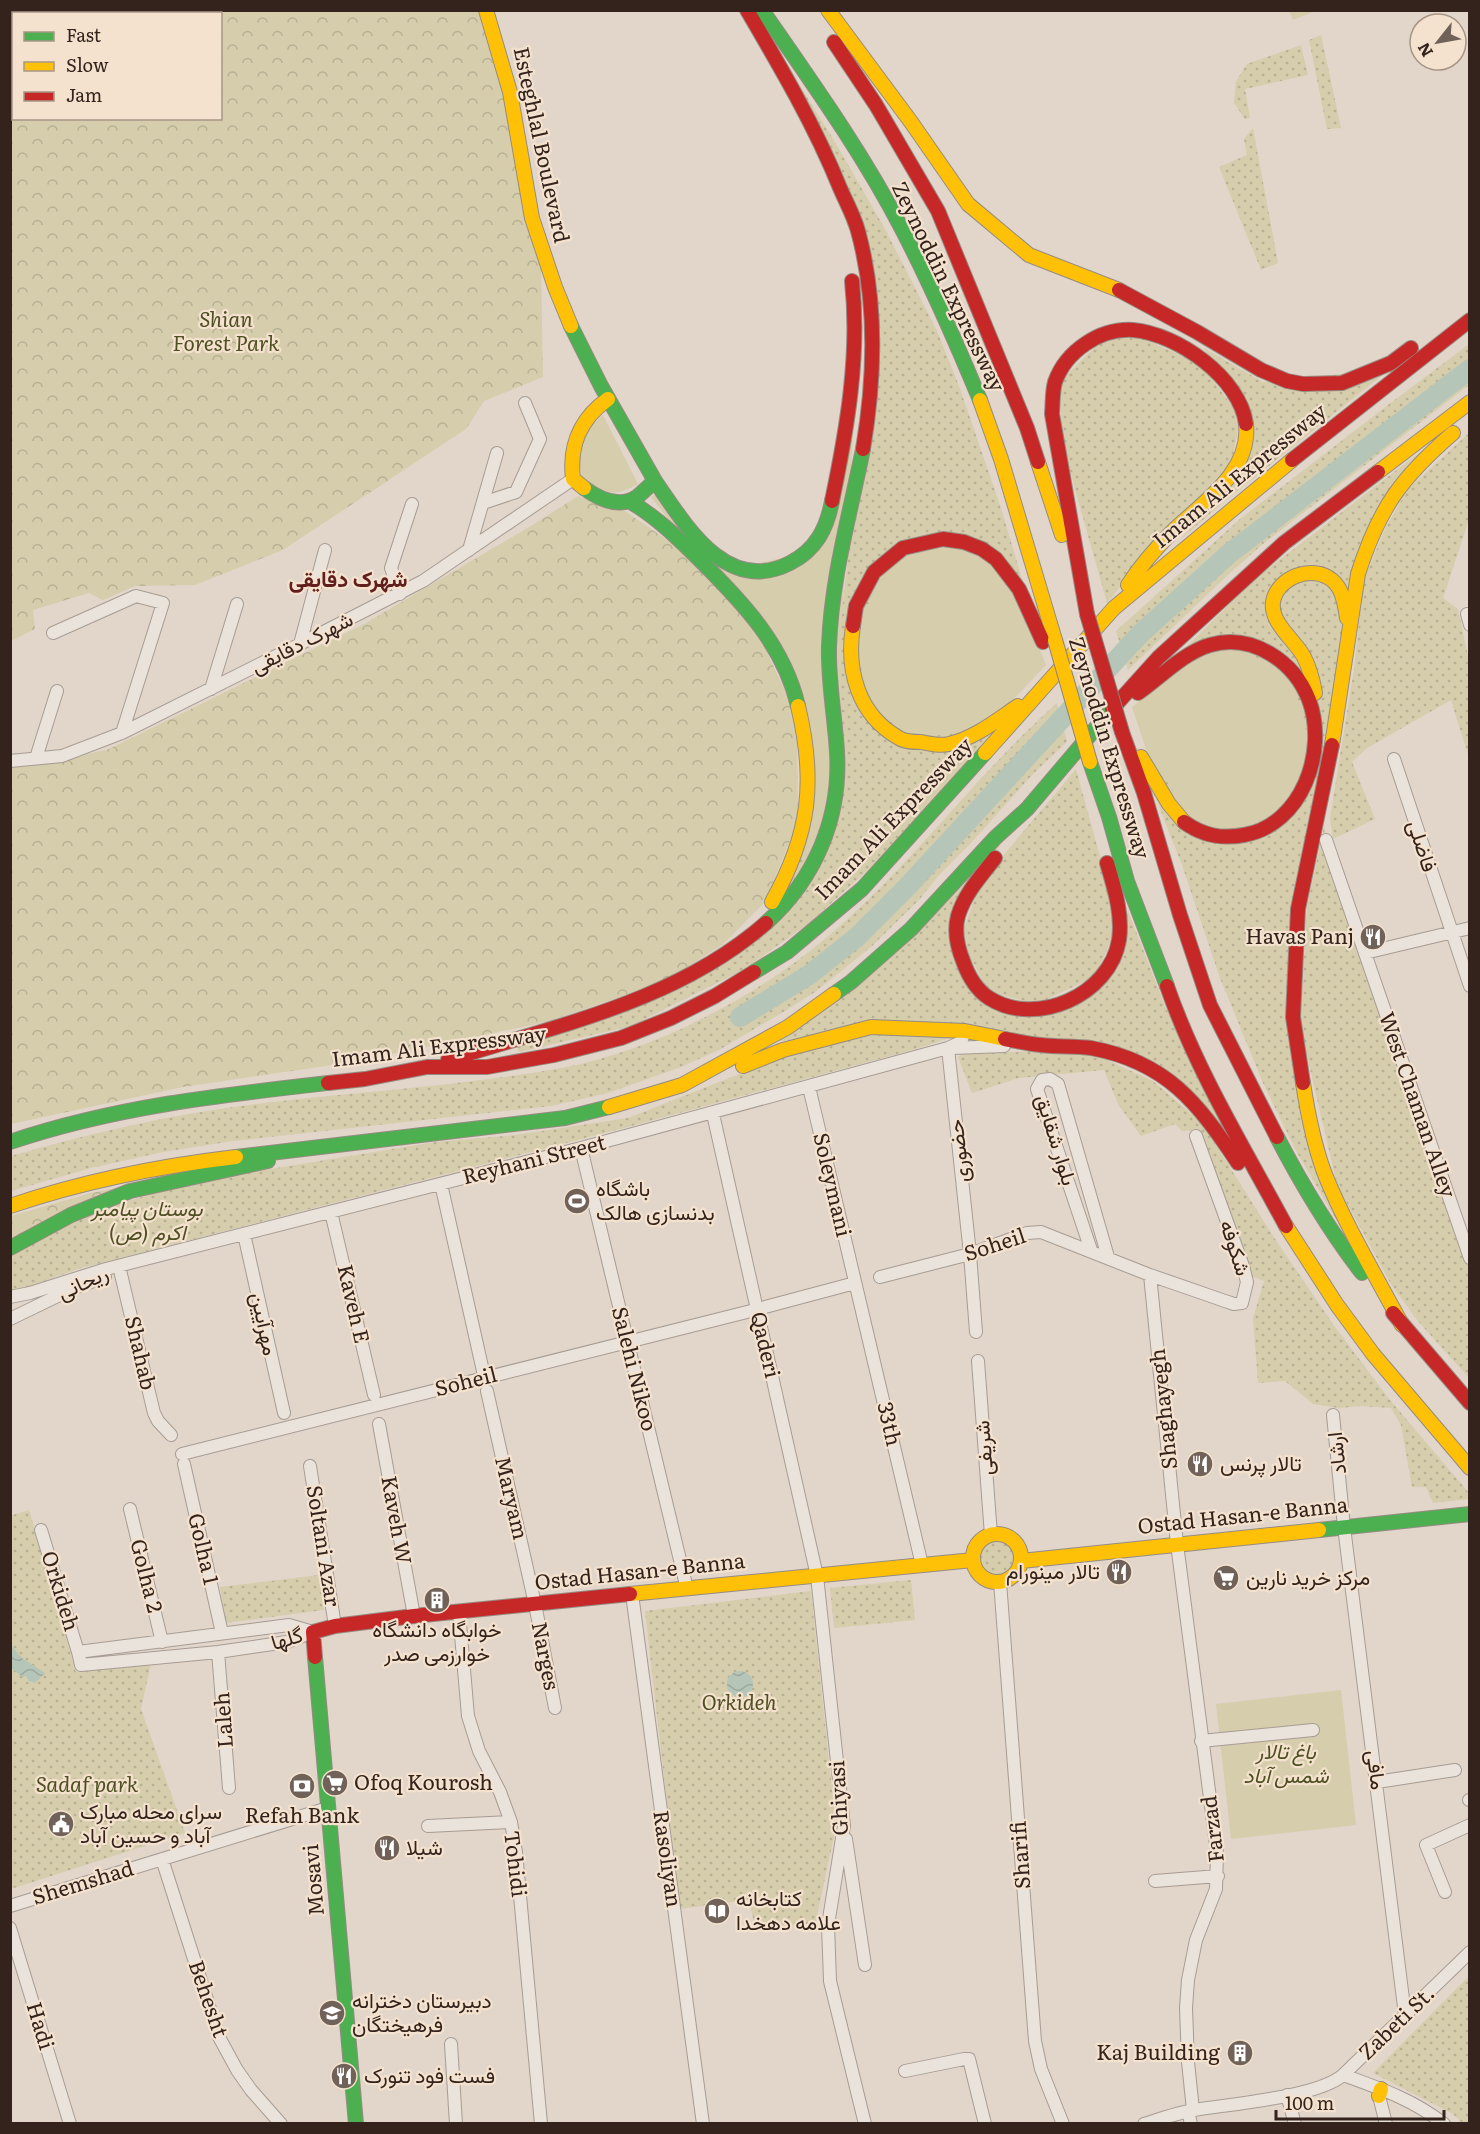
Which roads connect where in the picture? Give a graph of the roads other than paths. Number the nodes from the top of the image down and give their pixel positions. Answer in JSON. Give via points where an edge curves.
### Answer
{"nodes":[{"id":1,"x":475,"y":10,"type":"edge"},
{"id":2,"x":486,"y":10,"type":"edge"},
{"id":3,"x":747,"y":10,"type":"edge"},
{"id":4,"x":762,"y":10,"type":"edge"},
{"id":5,"x":813,"y":10,"type":"edge"},
{"id":6,"x":828,"y":10,"type":"edge"},
{"id":7,"x":840,"y":187,"type":"junction"},
{"id":8,"x":846,"y":239,"type":"dead end"},
{"id":9,"x":850,"y":271,"type":"dead end"},
{"id":10,"x":1470,"y":314,"type":"edge"},
{"id":11,"x":1470,"y":320,"type":"edge"},
{"id":12,"x":1470,"y":402,"type":"edge"},
{"id":13,"x":525,"y":403,"type":"dead end"},
{"id":14,"x":600,"y":405,"type":"junction"},
{"id":15,"x":1470,"y":419,"type":"edge"},
{"id":16,"x":497,"y":453,"type":"dead end"},
{"id":17,"x":573,"y":479,"type":"junction"},
{"id":18,"x":650,"y":484,"type":"junction"},
{"id":19,"x":629,"y":501,"type":"junction"},
{"id":20,"x":412,"y":504,"type":"dead end"},
{"id":21,"x":483,"y":504,"type":"junction"},
{"id":22,"x":667,"y":527,"type":"junction"},
{"id":23,"x":326,"y":550,"type":"dead end"},
{"id":24,"x":469,"y":550,"type":"junction"},
{"id":25,"x":400,"y":594,"type":"junction"},
{"id":26,"x":237,"y":604,"type":"dead end"},
{"id":27,"x":1114,"y":608,"type":"junction"},
{"id":28,"x":1088,"y":614,"type":"junction"},
{"id":29,"x":1348,"y":626,"type":"junction"},
{"id":30,"x":53,"y":633,"type":"dead end"},
{"id":31,"x":300,"y":644,"type":"junction"},
{"id":32,"x":211,"y":689,"type":"junction"},
{"id":33,"x":57,"y":691,"type":"dead end"},
{"id":34,"x":1042,"y":691,"type":"junction"},
{"id":35,"x":1073,"y":701,"type":"junction"},
{"id":36,"x":1110,"y":711,"type":"junction"},
{"id":37,"x":1314,"y":721,"type":"junction"},
{"id":38,"x":1122,"y":732,"type":"junction"},
{"id":39,"x":122,"y":733,"type":"junction"},
{"id":40,"x":36,"y":758,"type":"junction"},
{"id":41,"x":1394,"y":759,"type":"dead end"},
{"id":42,"x":10,"y":761,"type":"edge"},
{"id":43,"x":1027,"y":809,"type":"junction"},
{"id":44,"x":1109,"y":818,"type":"junction"},
{"id":45,"x":1326,"y":840,"type":"dead end"},
{"id":46,"x":1470,"y":928,"type":"edge"},
{"id":47,"x":1451,"y":933,"type":"junction"},
{"id":48,"x":736,"y":947,"type":"junction"},
{"id":49,"x":1365,"y":953,"type":"junction"},
{"id":50,"x":1470,"y":986,"type":"edge"},
{"id":51,"x":964,"y":1031,"type":"junction"},
{"id":52,"x":1038,"y":1045,"type":"junction"},
{"id":53,"x":948,"y":1048,"type":"junction"},
{"id":54,"x":426,"y":1067,"type":"junction"},
{"id":55,"x":682,"y":1085,"type":"junction"},
{"id":56,"x":809,"y":1087,"type":"junction"},
{"id":57,"x":713,"y":1114,"type":"junction"},
{"id":58,"x":45,"y":1130,"type":"junction"},
{"id":59,"x":10,"y":1134,"type":"edge"},
{"id":60,"x":1196,"y":1136,"type":"dead end"},
{"id":61,"x":10,"y":1142,"type":"edge"},
{"id":62,"x":336,"y":1145,"type":"junction"},
{"id":63,"x":581,"y":1148,"type":"junction"},
{"id":64,"x":441,"y":1184,"type":"junction"},
{"id":65,"x":10,"y":1206,"type":"edge"},
{"id":66,"x":332,"y":1212,"type":"junction"},
{"id":67,"x":1289,"y":1232,"type":"junction"},
{"id":68,"x":244,"y":1234,"type":"junction"},
{"id":69,"x":10,"y":1248,"type":"edge"},
{"id":70,"x":1091,"y":1250,"type":"junction"},
{"id":71,"x":970,"y":1254,"type":"junction"},
{"id":72,"x":1108,"y":1257,"type":"junction"},
{"id":73,"x":1470,"y":1258,"type":"edge"},
{"id":74,"x":119,"y":1266,"type":"junction"},
{"id":75,"x":1150,"y":1275,"type":"junction"},
{"id":76,"x":880,"y":1278,"type":"dead end"},
{"id":77,"x":855,"y":1283,"type":"junction"},
{"id":78,"x":10,"y":1297,"type":"edge"},
{"id":79,"x":765,"y":1307,"type":"dead end"},
{"id":80,"x":751,"y":1311,"type":"dead end"},
{"id":81,"x":10,"y":1319,"type":"edge"},
{"id":82,"x":1402,"y":1325,"type":"junction"},
{"id":83,"x":976,"y":1332,"type":"dead end"},
{"id":84,"x":628,"y":1342,"type":"junction"},
{"id":85,"x":978,"y":1361,"type":"dead end"},
{"id":86,"x":483,"y":1371,"type":"dead end"},
{"id":87,"x":487,"y":1391,"type":"dead end"},
{"id":88,"x":374,"y":1395,"type":"dead end"},
{"id":89,"x":1470,"y":1403,"type":"edge"},
{"id":90,"x":284,"y":1413,"type":"dead end"},
{"id":91,"x":1333,"y":1415,"type":"dead end"},
{"id":92,"x":379,"y":1424,"type":"dead end"},
{"id":93,"x":171,"y":1435,"type":"dead end"},
{"id":94,"x":183,"y":1459,"type":"joint"},
{"id":95,"x":310,"y":1466,"type":"dead end"},
{"id":96,"x":1470,"y":1468,"type":"edge"},
{"id":97,"x":130,"y":1509,"type":"dead end"},
{"id":98,"x":1470,"y":1514,"type":"edge"},
{"id":99,"x":1344,"y":1527,"type":"junction"},
{"id":100,"x":41,"y":1530,"type":"dead end"},
{"id":101,"x":991,"y":1535,"type":"junction"},
{"id":102,"x":1177,"y":1544,"type":"junction"},
{"id":103,"x":973,"y":1560,"type":"junction"},
{"id":104,"x":1021,"y":1561,"type":"junction"},
{"id":105,"x":922,"y":1565,"type":"junction"},
{"id":106,"x":817,"y":1576,"type":"junction"},
{"id":107,"x":1000,"y":1582,"type":"junction"},
{"id":108,"x":687,"y":1589,"type":"junction"},
{"id":109,"x":632,"y":1594,"type":"junction"},
{"id":110,"x":535,"y":1604,"type":"junction"},
{"id":111,"x":459,"y":1612,"type":"junction"},
{"id":112,"x":414,"y":1616,"type":"junction"},
{"id":113,"x":335,"y":1626,"type":"junction"},
{"id":114,"x":313,"y":1632,"type":"junction"},
{"id":115,"x":222,"y":1633,"type":"junction"},
{"id":116,"x":162,"y":1642,"type":"junction"},
{"id":117,"x":218,"y":1652,"type":"junction"},
{"id":118,"x":78,"y":1653,"type":"junction"},
{"id":119,"x":555,"y":1708,"type":"dead end"},
{"id":120,"x":1313,"y":1730,"type":"dead end"},
{"id":121,"x":1202,"y":1741,"type":"junction"},
{"id":122,"x":1455,"y":1770,"type":"dead end"},
{"id":123,"x":1377,"y":1782,"type":"junction"},
{"id":124,"x":229,"y":1788,"type":"dead end"},
{"id":125,"x":328,"y":1808,"type":"junction"},
{"id":126,"x":511,"y":1822,"type":"junction"},
{"id":127,"x":1470,"y":1825,"type":"edge"},
{"id":128,"x":428,"y":1826,"type":"dead end"},
{"id":129,"x":844,"y":1826,"type":"junction"},
{"id":130,"x":162,"y":1859,"type":"junction"},
{"id":131,"x":1218,"y":1876,"type":"junction"},
{"id":132,"x":1155,"y":1881,"type":"dead end"},
{"id":133,"x":1445,"y":1892,"type":"dead end"},
{"id":134,"x":10,"y":1906,"type":"edge"},
{"id":135,"x":10,"y":1928,"type":"edge"},
{"id":136,"x":1470,"y":1952,"type":"edge"},
{"id":137,"x":865,"y":1965,"type":"dead end"},
{"id":138,"x":1405,"y":2015,"type":"junction"},
{"id":139,"x":451,"y":2044,"type":"dead end"},
{"id":140,"x":905,"y":2071,"type":"dead end"},
{"id":141,"x":1343,"y":2075,"type":"junction"},
{"id":142,"x":1380,"y":2092,"type":"junction"},
{"id":143,"x":1287,"y":2096,"type":"junction"},
{"id":144,"x":1191,"y":2115,"type":"edge"},
{"id":145,"x":70,"y":2124,"type":"edge"},
{"id":146,"x":281,"y":2124,"type":"edge"},
{"id":147,"x":356,"y":2124,"type":"edge"},
{"id":148,"x":456,"y":2124,"type":"edge"},
{"id":149,"x":540,"y":2124,"type":"edge"},
{"id":150,"x":703,"y":2124,"type":"edge"},
{"id":151,"x":865,"y":2124,"type":"edge"},
{"id":152,"x":984,"y":2124,"type":"edge"},
{"id":153,"x":1063,"y":2124,"type":"edge"},
{"id":154,"x":1144,"y":2124,"type":"edge"},
{"id":155,"x":1295,"y":2124,"type":"edge"},
{"id":156,"x":1386,"y":2124,"type":"edge"},
{"id":157,"x":1430,"y":2124,"type":"edge"},
{"id":158,"x":1444,"y":2124,"type":"edge"}],
"edges":[{"from":1,"to":14,"type":"main road","name":"Esteghlal Boulevard","via":[[496,68],[521,213],[538,273],[558,323]]},
{"from":2,"to":14,"type":"main road","name":"Esteghlal Boulevard","via":[[506,73],[532,218]]},
{"from":3,"to":7,"type":"main road","via":[[823,144]]},
{"from":4,"to":35,"type":"main road","name":"Zeynoddin Expressway","bridge":true,"via":[[848,137],[902,229],[952,334],[1001,459]]},
{"from":5,"to":28,"type":"main road","name":"Zeynoddin Expressway","via":[[876,105],[938,211],[1027,428]]},
{"from":6,"to":10,"type":"main road","via":[[968,204],[1029,255],[1126,293],[1261,370],[1303,384],[1342,383],[1391,363],[1432,333]]},
{"from":7,"to":8,"type":"main road"},
{"from":7,"to":48,"type":"main road","via":[[858,232],[872,319],[873,368],[860,470],[840,562],[829,644],[838,767],[834,808],[823,847],[794,894],[764,927]]},
{"from":9,"to":18,"type":"main road","via":[[855,307],[854,360],[841,466],[825,528],[815,544],[781,568],[758,573],[731,566],[710,551]]},
{"from":11,"to":27,"type":"main road","name":"Imam Ali Expressway","via":[[1310,445]]},
{"from":12,"to":36,"type":"main road","via":[[1284,543],[1158,658]]},
{"from":13,"to":21,"type":"street","via":[[540,439],[516,492]]},
{"from":14,"to":17,"type":"main road","via":[[578,430],[570,464]]},
{"from":14,"to":18,"type":"main road","name":"Esteghlal Boulevard"},
{"from":15,"to":29,"type":"main road","via":[[1424,458],[1382,513],[1358,574]]},
{"from":16,"to":21,"type":"street"},
{"from":17,"to":19,"type":"main road","via":[[596,496],[615,502]]},
{"from":17,"to":24,"type":"street","name":"شهرک دقایقی"},
{"from":18,"to":19,"type":"main road"},
{"from":18,"to":22,"type":"main road"},
{"from":19,"to":22,"type":"main road"},
{"from":20,"to":25,"type":"street","via":[[392,568]]},
{"from":21,"to":24,"type":"street"},
{"from":22,"to":48,"type":"main road","via":[[736,595],[767,635],[796,699],[805,734],[806,808],[797,849],[787,878],[773,901]]},
{"from":23,"to":31,"type":"street"},
{"from":24,"to":25,"type":"street","name":"شهرک دقایقی"},
{"from":25,"to":31,"type":"street","name":"شهرک دقایقی"},
{"from":26,"to":32,"type":"street"},
{"from":27,"to":28,"type":"main road","via":[[1155,550],[1229,476],[1246,443],[1239,399],[1213,368],[1181,346],[1134,330],[1091,339],[1068,359],[1054,385],[1052,414]]},
{"from":27,"to":34,"type":"main road","name":"Imam Ali Expressway"},
{"from":28,"to":38,"type":"main road","name":"Zeynoddin Expressway","bridge":true},
{"from":29,"to":37,"type":"main road","via":[[1343,594],[1319,572],[1302,573],[1289,580],[1273,602],[1276,617],[1301,651],[1313,680]]},
{"from":29,"to":82,"type":"main road","via":[[1335,729],[1298,909],[1293,1017],[1309,1121],[1326,1176]]},
{"from":30,"to":39,"type":"street","via":[[136,596],[163,603]]},
{"from":31,"to":32,"type":"street","name":"شهرک دقایقی"},
{"from":32,"to":39,"type":"street","name":"شهرک دقایقی"},
{"from":33,"to":40,"type":"street"},
{"from":34,"to":35,"type":"main road","bridge":true,"via":[[970,737],[942,745],[894,736],[867,712],[854,687],[850,664],[853,620],[867,581],[892,554],[922,540],[959,540],[981,548],[1005,567],[1020,591]]},
{"from":34,"to":54,"type":"main road","name":"Imam Ali Expressway","via":[[862,889],[816,929],[753,974],[671,1018],[621,1038],[487,1067]]},
{"from":35,"to":44,"type":"main road","name":"Zeynoddin Expressway","bridge":true},
{"from":36,"to":37,"type":"main road","via":[[1200,649],[1237,642],[1258,647],[1289,666],[1304,688]]},
{"from":36,"to":43,"type":"main road"},
{"from":37,"to":38,"type":"main road","via":[[1309,771],[1294,807],[1267,830],[1234,838],[1210,836],[1184,823]]},
{"from":38,"to":82,"type":"main road","name":"Zeynoddin Expressway","via":[[1210,1005],[1300,1183],[1339,1243]]},
{"from":39,"to":40,"type":"street","name":"شهرک دقایقی","via":[[62,756]]},
{"from":40,"to":42,"type":"street","name":"شهرک دقایقی"},
{"from":41,"to":47,"type":"street","name":"فاضلی"},
{"from":43,"to":44,"type":"main road","via":[[1004,848],[972,886],[956,925],[960,959],[972,983],[999,1004],[1024,1010],[1049,1008],[1082,995],[1106,973],[1118,947],[1119,912],[1103,849]]},
{"from":43,"to":55,"type":"main road","via":[[911,929],[851,982],[788,1027]]},
{"from":44,"to":67,"type":"main road","name":"Zeynoddin Expressway","via":[[1127,880],[1177,1015]]},
{"from":45,"to":49,"type":"street","name":"West Chaman Alley"},
{"from":46,"to":47,"type":"street"},
{"from":47,"to":49,"type":"street"},
{"from":47,"to":50,"type":"street","name":"فاضلی"},
{"from":48,"to":54,"type":"main road","via":[[704,970],[621,1008]]},
{"from":49,"to":73,"type":"street","name":"West Chaman Alley"},
{"from":51,"to":52,"type":"main road"},
{"from":51,"to":53,"type":"street","via":[[961,1042]]},
{"from":51,"to":55,"type":"main road","via":[[871,1027],[783,1050]]},
{"from":52,"to":53,"type":"street","name":"Reyhani Street"},
{"from":52,"to":67,"type":"main road","via":[[1117,1054],[1139,1062],[1174,1084],[1210,1121]]},
{"from":53,"to":56,"type":"street","name":"Reyhani Street"},
{"from":53,"to":71,"type":"street","name":"حضوری"},
{"from":54,"to":58,"type":"main road","name":"Imam Ali Expressway","via":[[201,1097]]},
{"from":55,"to":62,"type":"main road","via":[[565,1118]]},
{"from":56,"to":57,"type":"street","name":"Reyhani Street"},
{"from":56,"to":77,"type":"street","name":"Soleymani"},
{"from":57,"to":63,"type":"street","name":"Reyhani Street"},
{"from":57,"to":106,"type":"street","name":"Qaderi"},
{"from":58,"to":59,"type":"main road"},
{"from":58,"to":61,"type":"main road","name":"Imam Ali Expressway"},
{"from":60,"to":75,"type":"street","name":"شکوفه","via":[[1243,1266],[1246,1294],[1242,1303],[1234,1304]]},
{"from":62,"to":65,"type":"main road","via":[[133,1172]]},
{"from":62,"to":69,"type":"main road","via":[[130,1191],[70,1215]]},
{"from":63,"to":64,"type":"street","name":"Reyhani Street"},
{"from":63,"to":84,"type":"street","name":"Salehi Nikoo"},
{"from":64,"to":66,"type":"street","name":"Reyhani Street"},
{"from":64,"to":86,"type":"street"},
{"from":66,"to":68,"type":"street","name":"Reyhani Street"},
{"from":66,"to":88,"type":"street","name":"Kaveh E"},
{"from":67,"to":96,"type":"main road","name":"Zeynoddin Expressway","via":[[1373,1354]]},
{"from":68,"to":74,"type":"street","name":"Reyhani Street"},
{"from":68,"to":90,"type":"street","name":"مهرآیین"},
{"from":70,"to":71,"type":"street","name":"Soheil","via":[[1041,1232],[1027,1233]]},
{"from":70,"to":72,"type":"street","name":"Soheil"},
{"from":70,"to":72,"type":"street","name":"بلوار شقایق","via":[[1037,1089],[1042,1080],[1058,1084]]},
{"from":71,"to":76,"type":"street","name":"Soheil"},
{"from":71,"to":83,"type":"street"},
{"from":72,"to":75,"type":"street","name":"Soheil"},
{"from":74,"to":78,"type":"street","name":"ریحانی"},
{"from":74,"to":81,"type":"street","name":"ریحانی","via":[[108,1276]]},
{"from":74,"to":93,"type":"street","name":"Shahab","via":[[154,1413]]},
{"from":75,"to":102,"type":"street","name":"Shaghayegh"},
{"from":77,"to":79,"type":"street"},
{"from":77,"to":105,"type":"street","name":"33th"},
{"from":80,"to":84,"type":"street","name":"Soheil"},
{"from":82,"to":89,"type":"main road","name":"Zeynoddin Expressway"},
{"from":84,"to":94,"type":"street","name":"Soheil"},
{"from":84,"to":108,"type":"street","name":"Salehi Nikoo"},
{"from":85,"to":101,"type":"street","name":"شریفی"},
{"from":87,"to":110,"type":"street","name":"Maryam"},
{"from":91,"to":99,"type":"street","name":"ارشاد"},
{"from":92,"to":112,"type":"street","name":"Kaveh W"},
{"from":94,"to":115,"type":"street","name":"Golha 1"},
{"from":95,"to":113,"type":"street","name":"Soltani Azar"},
{"from":97,"to":116,"type":"street","name":"Golha 2"},
{"from":98,"to":99,"type":"main road","name":"Ostad Hasan-e Banna"},
{"from":99,"to":102,"type":"main road","name":"Ostad Hasan-e Banna"},
{"from":99,"to":123,"type":"street","name":"مافی"},
{"from":100,"to":118,"type":"street","name":"Orkideh"},
{"from":101,"to":103,"type":"main road","via":[[977,1545]]},
{"from":101,"to":104,"type":"main road","via":[[1012,1540]]},
{"from":102,"to":104,"type":"main road","name":"Ostad Hasan-e Banna"},
{"from":102,"to":121,"type":"street","name":"Farzad"},
{"from":103,"to":105,"type":"main road","name":"Ostad Hasan-e Banna"},
{"from":103,"to":107,"type":"main road","via":[[979,1574]]},
{"from":104,"to":107,"type":"main road","via":[[1014,1575]]},
{"from":105,"to":106,"type":"main road","name":"Ostad Hasan-e Banna"},
{"from":106,"to":108,"type":"main road","name":"Ostad Hasan-e Banna"},
{"from":106,"to":129,"type":"street","name":"Ghiyasi"},
{"from":107,"to":153,"type":"street","name":"Sharifi","via":[[1035,2041],[1041,2069]]},
{"from":108,"to":109,"type":"main road","name":"Ostad Hasan-e Banna"},
{"from":109,"to":110,"type":"main road","name":"Ostad Hasan-e Banna"},
{"from":109,"to":150,"type":"street","name":"Rasoliyan"},
{"from":110,"to":111,"type":"main road","name":"Ostad Hasan-e Banna"},
{"from":110,"to":119,"type":"street","name":"Narges"},
{"from":111,"to":112,"type":"main road","name":"Ostad Hasan-e Banna"},
{"from":111,"to":126,"type":"street","name":"Tohidi","via":[[468,1716]]},
{"from":112,"to":113,"type":"main road","name":"Ostad Hasan-e Banna"},
{"from":113,"to":114,"type":"main road","name":"Ostad Hasan-e Banna"},
{"from":114,"to":115,"type":"street","name":"گلها","via":[[289,1625]]},
{"from":114,"to":117,"type":"street","name":"گلها","via":[[287,1642]]},
{"from":114,"to":125,"type":"main road","name":"Mosavi"},
{"from":115,"to":116,"type":"street","name":"گلها"},
{"from":116,"to":118,"type":"street","name":"گلها"},
{"from":117,"to":118,"type":"street","name":"گلها","via":[[81,1665]]},
{"from":117,"to":124,"type":"street","name":"Laleh"},
{"from":120,"to":121,"type":"street"},
{"from":121,"to":131,"type":"street","name":"Farzad"},
{"from":122,"to":123,"type":"street"},
{"from":123,"to":138,"type":"street","name":"مافی"},
{"from":125,"to":130,"type":"street","name":"Shemshad"},
{"from":125,"to":147,"type":"main road","name":"Mosavi"},
{"from":126,"to":128,"type":"street"},
{"from":126,"to":149,"type":"street","name":"Tohidi"},
{"from":127,"to":133,"type":"street","via":[[1426,1845]]},
{"from":129,"to":137,"type":"street"},
{"from":129,"to":151,"type":"street","name":"Ghiyasi","via":[[828,1925],[830,1981]]},
{"from":130,"to":134,"type":"street","name":"Shemshad"},
{"from":130,"to":146,"type":"street","name":"Behesht","via":[[219,2037],[251,2090]]},
{"from":131,"to":132,"type":"street"},
{"from":131,"to":144,"type":"street","name":"Farzad","via":[[1196,1940],[1188,1980]]},
{"from":135,"to":145,"type":"street","name":"Hadi"},
{"from":136,"to":138,"type":"street","name":"Zabeti St."},
{"from":138,"to":141,"type":"street","name":"Zabeti St."},
{"from":139,"to":148,"type":"street"},
{"from":140,"to":152,"type":"street","via":[[969,2059]]},
{"from":141,"to":142,"type":"street"},
{"from":141,"to":143,"type":"street","name":"Zabeti St.","via":[[1327,2085]]},
{"from":142,"to":156,"type":"street"},
{"from":142,"to":157,"type":"street"},
{"from":142,"to":158,"type":"street","via":[[1417,2105]]},
{"from":143,"to":144,"type":"street","name":"Zabeti St."},
{"from":143,"to":155,"type":"street"},
{"from":144,"to":154,"type":"street","name":"Zabeti St."}]}
